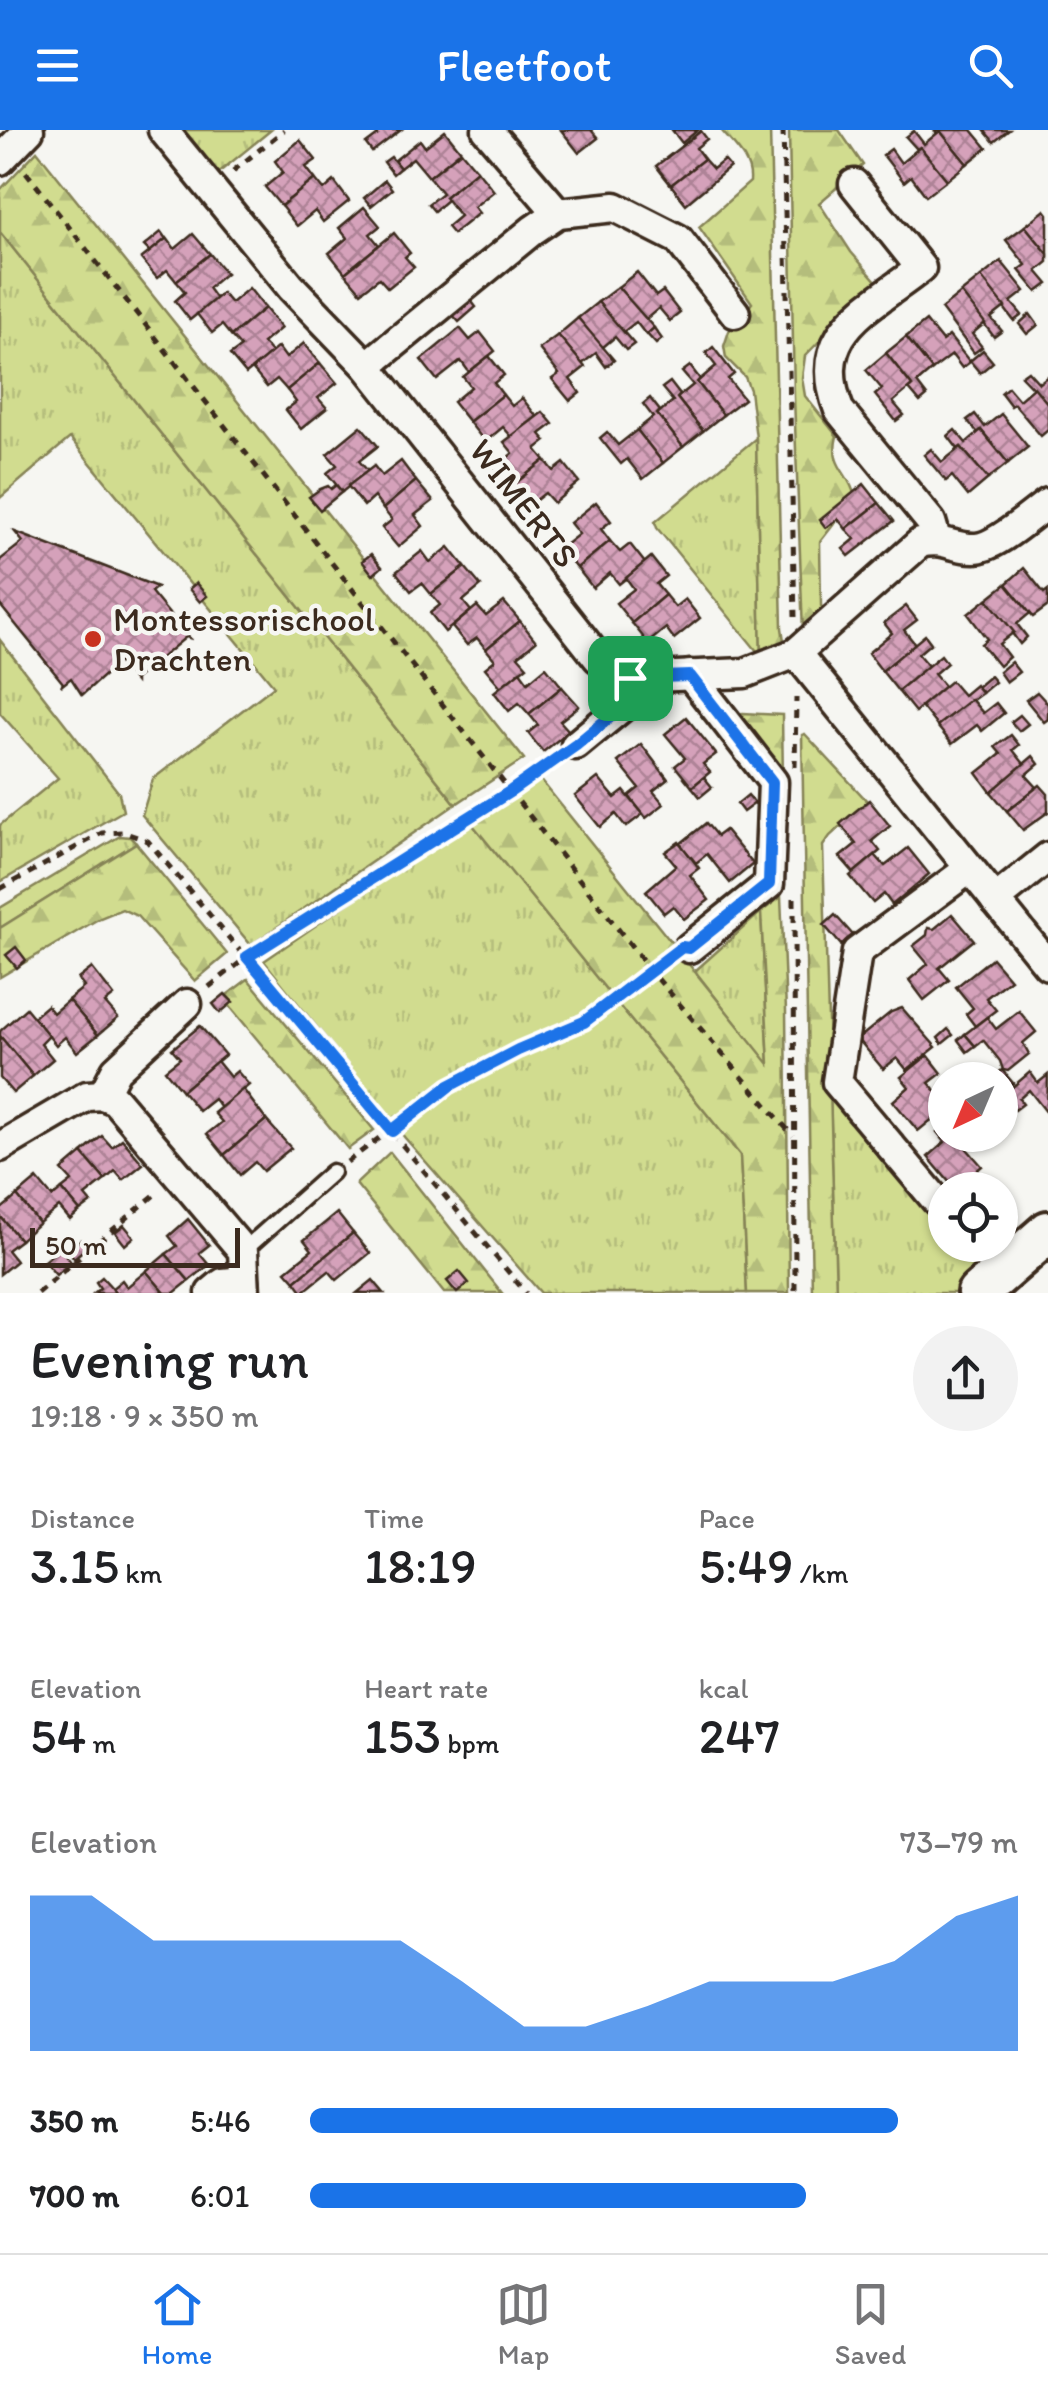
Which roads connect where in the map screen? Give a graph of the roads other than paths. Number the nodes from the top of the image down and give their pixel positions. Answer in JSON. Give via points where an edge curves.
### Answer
{"nodes":[{"id":1,"x":29,"y":130,"type":"edge"},
{"id":2,"x":163,"y":130,"type":"edge"},
{"id":3,"x":487,"y":130,"type":"edge"},
{"id":4,"x":4,"y":155,"type":"edge"},
{"id":5,"x":854,"y":184,"type":"dead end"},
{"id":6,"x":558,"y":214,"type":"junction"},
{"id":7,"x":735,"y":313,"type":"dead end"},
{"id":8,"x":367,"y":366,"type":"junction"},
{"id":9,"x":1048,"y":503,"type":"edge"},
{"id":10,"x":936,"y":539,"type":"junction"},
{"id":11,"x":796,"y":652,"type":"junction"},
{"id":12,"x":690,"y":676,"type":"junction"},
{"id":13,"x":630,"y":678,"type":"junction"},
{"id":14,"x":576,"y":745,"type":"road end"},
{"id":15,"x":1048,"y":857,"type":"edge"},
{"id":16,"x":969,"y":869,"type":"junction"},
{"id":17,"x":995,"y":900,"type":"junction"},
{"id":18,"x":689,"y":948,"type":"road end"},
{"id":19,"x":1048,"y":966,"type":"edge"},
{"id":20,"x":187,"y":1004,"type":"road end"},
{"id":21,"x":104,"y":1095,"type":"junction"},
{"id":22,"x":0,"y":1147,"type":"edge"},
{"id":23,"x":332,"y":1172,"type":"road end"},
{"id":24,"x":928,"y":1190,"type":"edge"},
{"id":25,"x":1048,"y":1232,"type":"edge"},
{"id":26,"x":243,"y":1251,"type":"junction"},
{"id":27,"x":245,"y":1287,"type":"edge"},
{"id":28,"x":211,"y":1293,"type":"edge"},
{"id":29,"x":978,"y":1293,"type":"edge"}],
"edges":[{"from":1,"to":4,"type":"street"},
{"from":2,"to":8,"type":"street","name":"WIMERTS","via":[[291,287]]},
{"from":3,"to":6,"type":"street"},
{"from":5,"to":10,"type":"street","via":[[921,268],[834,343],[834,394],[839,410],[931,522]]},
{"from":6,"to":7,"type":"street","via":[[615,207],[659,226],[678,239]]},
{"from":6,"to":8,"type":"street"},
{"from":8,"to":13,"type":"street","name":"WIMERTS","via":[[598,658]]},
{"from":9,"to":10,"type":"street","via":[[987,546]]},
{"from":10,"to":11,"type":"street","via":[[920,544]]},
{"from":11,"to":12,"type":"street","via":[[745,673]]},
{"from":11,"to":16,"type":"street"},
{"from":12,"to":13,"type":"street"},
{"from":12,"to":18,"type":"street","via":[[772,782],[769,884]]},
{"from":13,"to":14,"type":"street","via":[[622,707]]},
{"from":15,"to":17,"type":"street"},
{"from":16,"to":17,"type":"street"},
{"from":16,"to":24,"type":"street","via":[[856,952],[837,1082]]},
{"from":17,"to":19,"type":"street"},
{"from":20,"to":21,"type":"street","via":[[116,1070]]},
{"from":21,"to":22,"type":"street","via":[[87,1096]]},
{"from":21,"to":26,"type":"street"},
{"from":23,"to":26,"type":"lane"},
{"from":25,"to":29,"type":"street"},
{"from":26,"to":27,"type":"street"},
{"from":27,"to":28,"type":"street","via":[[223,1283]]}]}
